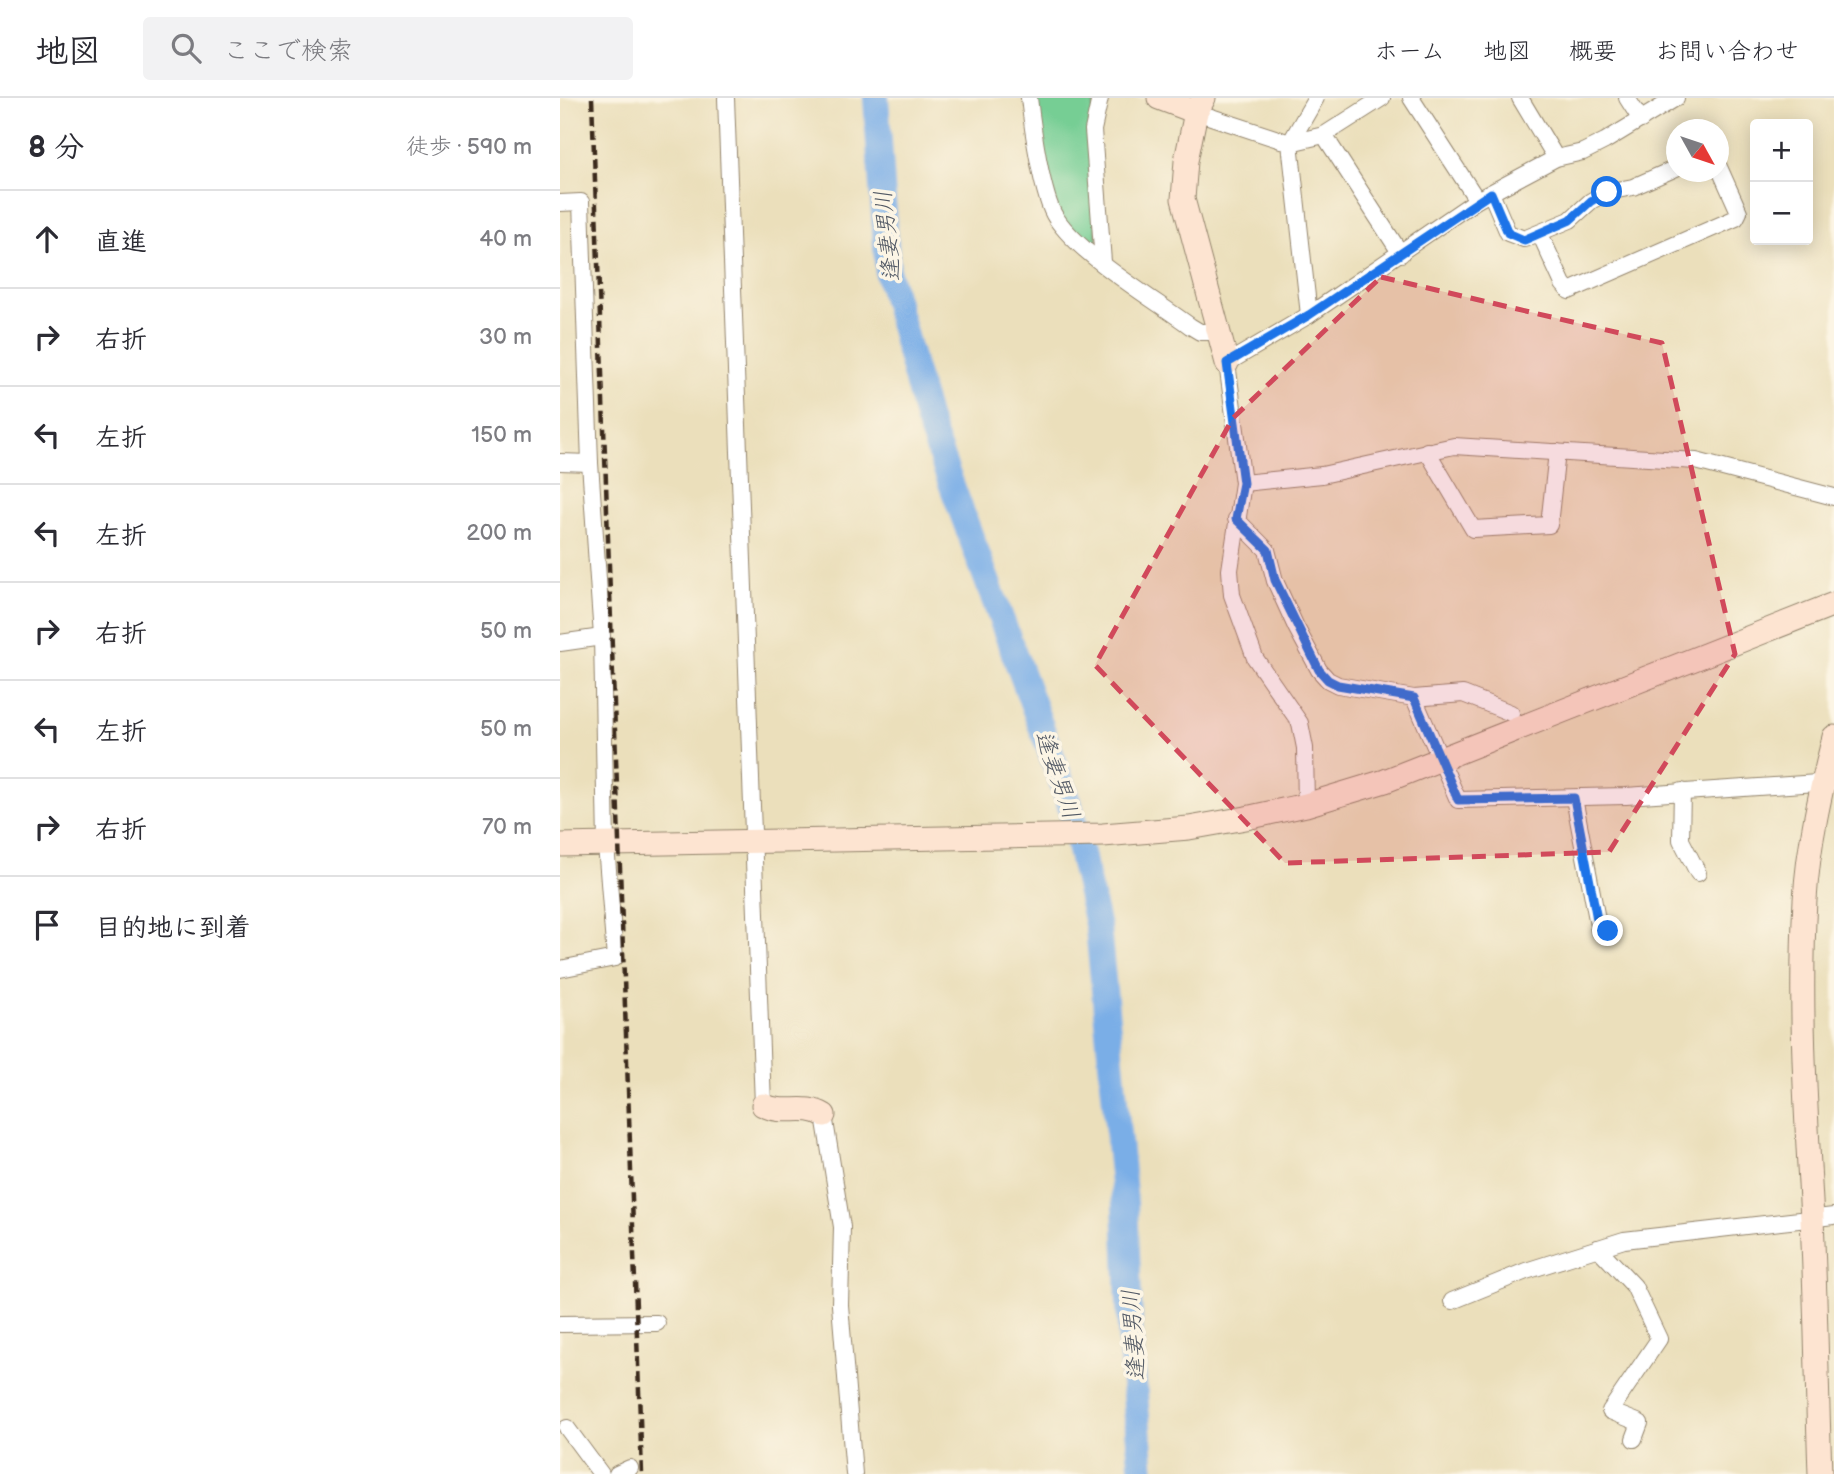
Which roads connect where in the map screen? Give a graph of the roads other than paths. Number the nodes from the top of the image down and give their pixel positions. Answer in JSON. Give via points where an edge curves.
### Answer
{"nodes":[{"id":1,"x":726,"y":98,"type":"edge"},
{"id":2,"x":1029,"y":98,"type":"edge"},
{"id":3,"x":1100,"y":98,"type":"edge"},
{"id":4,"x":1159,"y":98,"type":"edge"},
{"id":5,"x":1316,"y":98,"type":"edge"},
{"id":6,"x":1382,"y":98,"type":"edge"},
{"id":7,"x":1411,"y":98,"type":"edge"},
{"id":8,"x":1520,"y":98,"type":"edge"},
{"id":9,"x":1627,"y":98,"type":"edge"},
{"id":10,"x":1676,"y":98,"type":"edge"},
{"id":11,"x":1200,"y":105,"type":"edge"},
{"id":12,"x":1641,"y":120,"type":"junction"},
{"id":13,"x":1324,"y":135,"type":"junction"},
{"id":14,"x":1290,"y":143,"type":"junction"},
{"id":15,"x":1556,"y":158,"type":"junction"},
{"id":16,"x":1666,"y":172,"type":"edge"},
{"id":17,"x":1726,"y":182,"type":"edge"},
{"id":18,"x":1484,"y":197,"type":"junction"},
{"id":19,"x":560,"y":203,"type":"edge"},
{"id":20,"x":1540,"y":234,"type":"junction"},
{"id":21,"x":1401,"y":254,"type":"junction"},
{"id":22,"x":1102,"y":262,"type":"junction"},
{"id":23,"x":1309,"y":315,"type":"junction"},
{"id":24,"x":1216,"y":332,"type":"junction"},
{"id":25,"x":1227,"y":363,"type":"junction"},
{"id":26,"x":1427,"y":450,"type":"junction"},
{"id":27,"x":1557,"y":452,"type":"junction"},
{"id":28,"x":560,"y":462,"type":"edge"},
{"id":29,"x":590,"y":463,"type":"junction"},
{"id":30,"x":1243,"y":483,"type":"junction"},
{"id":31,"x":1834,"y":498,"type":"edge"},
{"id":32,"x":1236,"y":519,"type":"junction"},
{"id":33,"x":1834,"y":604,"type":"edge"},
{"id":34,"x":602,"y":638,"type":"junction"},
{"id":35,"x":560,"y":643,"type":"edge"},
{"id":36,"x":1414,"y":698,"type":"junction"},
{"id":37,"x":1511,"y":713,"type":"dead end"},
{"id":38,"x":1834,"y":737,"type":"edge"},
{"id":39,"x":1440,"y":760,"type":"junction"},
{"id":40,"x":1828,"y":783,"type":"edge"},
{"id":41,"x":1682,"y":791,"type":"junction"},
{"id":42,"x":1574,"y":798,"type":"junction"},
{"id":43,"x":1306,"y":805,"type":"junction"},
{"id":44,"x":756,"y":842,"type":"junction"},
{"id":45,"x":560,"y":845,"type":"edge"},
{"id":46,"x":606,"y":845,"type":"junction"},
{"id":47,"x":1698,"y":873,"type":"dead end"},
{"id":48,"x":1608,"y":931,"type":"dead end"},
{"id":49,"x":560,"y":969,"type":"edge"},
{"id":50,"x":763,"y":1105,"type":"joint"},
{"id":51,"x":824,"y":1115,"type":"joint"},
{"id":52,"x":1823,"y":1217,"type":"edge"},
{"id":53,"x":1598,"y":1248,"type":"junction"},
{"id":54,"x":1452,"y":1301,"type":"dead end"},
{"id":55,"x":657,"y":1323,"type":"dead end"},
{"id":56,"x":560,"y":1324,"type":"edge"},
{"id":57,"x":567,"y":1428,"type":"dead end"},
{"id":58,"x":1634,"y":1439,"type":"dead end"},
{"id":59,"x":601,"y":1474,"type":"edge"},
{"id":60,"x":854,"y":1474,"type":"edge"},
{"id":61,"x":1820,"y":1474,"type":"edge"}],
"edges":[{"from":1,"to":44,"type":"street"},
{"from":2,"to":22,"type":"street","via":[[1034,139],[1054,216]]},
{"from":3,"to":22,"type":"street","via":[[1093,130]]},
{"from":4,"to":11,"type":"street"},
{"from":5,"to":14,"type":"street"},
{"from":6,"to":13,"type":"street"},
{"from":7,"to":18,"type":"street"},
{"from":8,"to":15,"type":"street"},
{"from":9,"to":12,"type":"street"},
{"from":10,"to":12,"type":"street"},
{"from":11,"to":14,"type":"street"},
{"from":11,"to":24,"type":"street","via":[[1186,160],[1183,200]]},
{"from":12,"to":15,"type":"street","via":[[1583,152]]},
{"from":13,"to":14,"type":"street"},
{"from":13,"to":21,"type":"street"},
{"from":14,"to":23,"type":"street"},
{"from":15,"to":18,"type":"street"},
{"from":16,"to":20,"type":"street","via":[[1607,192],[1570,220]]},
{"from":17,"to":20,"type":"street","via":[[1739,212],[1736,218],[1569,291]]},
{"from":18,"to":20,"type":"street","via":[[1508,233],[1520,239]]},
{"from":18,"to":21,"type":"street"},
{"from":19,"to":29,"type":"street","via":[[581,202]]},
{"from":21,"to":23,"type":"street"},
{"from":22,"to":24,"type":"street","via":[[1200,332]]},
{"from":23,"to":25,"type":"street"},
{"from":24,"to":25,"type":"street"},
{"from":25,"to":30,"type":"street"},
{"from":26,"to":27,"type":"street","via":[[1454,446]]},
{"from":26,"to":27,"type":"street","via":[[1473,529],[1549,525]]},
{"from":26,"to":30,"type":"street","via":[[1322,475]]},
{"from":27,"to":31,"type":"street","via":[[1696,461]]},
{"from":28,"to":29,"type":"street"},
{"from":29,"to":34,"type":"street"},
{"from":30,"to":32,"type":"street"},
{"from":32,"to":36,"type":"street","via":[[1268,550],[1275,580],[1296,627],[1328,680]]},
{"from":32,"to":43,"type":"street","via":[[1232,595],[1255,658],[1300,723]]},
{"from":33,"to":39,"type":"street"},
{"from":34,"to":35,"type":"street"},
{"from":34,"to":46,"type":"street"},
{"from":36,"to":37,"type":"street","via":[[1463,694]]},
{"from":36,"to":39,"type":"street"},
{"from":38,"to":40,"type":"street"},
{"from":39,"to":42,"type":"street","via":[[1458,800]]},
{"from":39,"to":43,"type":"street"},
{"from":40,"to":41,"type":"street"},
{"from":40,"to":52,"type":"street","via":[[1805,911],[1804,1105]]},
{"from":41,"to":42,"type":"street"},
{"from":41,"to":47,"type":"street","via":[[1681,840]]},
{"from":42,"to":48,"type":"street","via":[[1599,930]]},
{"from":43,"to":44,"type":"street","via":[[1189,828],[1103,835]]},
{"from":44,"to":46,"type":"street"},
{"from":44,"to":50,"type":"street"},
{"from":45,"to":46,"type":"street"},
{"from":46,"to":49,"type":"street","via":[[615,958]]},
{"from":50,"to":51,"type":"street","via":[[777,1112],[811,1107]]},
{"from":51,"to":60,"type":"street","via":[[842,1227],[840,1305]]},
{"from":52,"to":53,"type":"street","via":[[1624,1240]]},
{"from":52,"to":61,"type":"street"},
{"from":53,"to":54,"type":"street"},
{"from":53,"to":58,"type":"street","via":[[1634,1286],[1659,1339],[1610,1411],[1640,1423]]},
{"from":55,"to":56,"type":"street"},
{"from":57,"to":59,"type":"street"}]}
